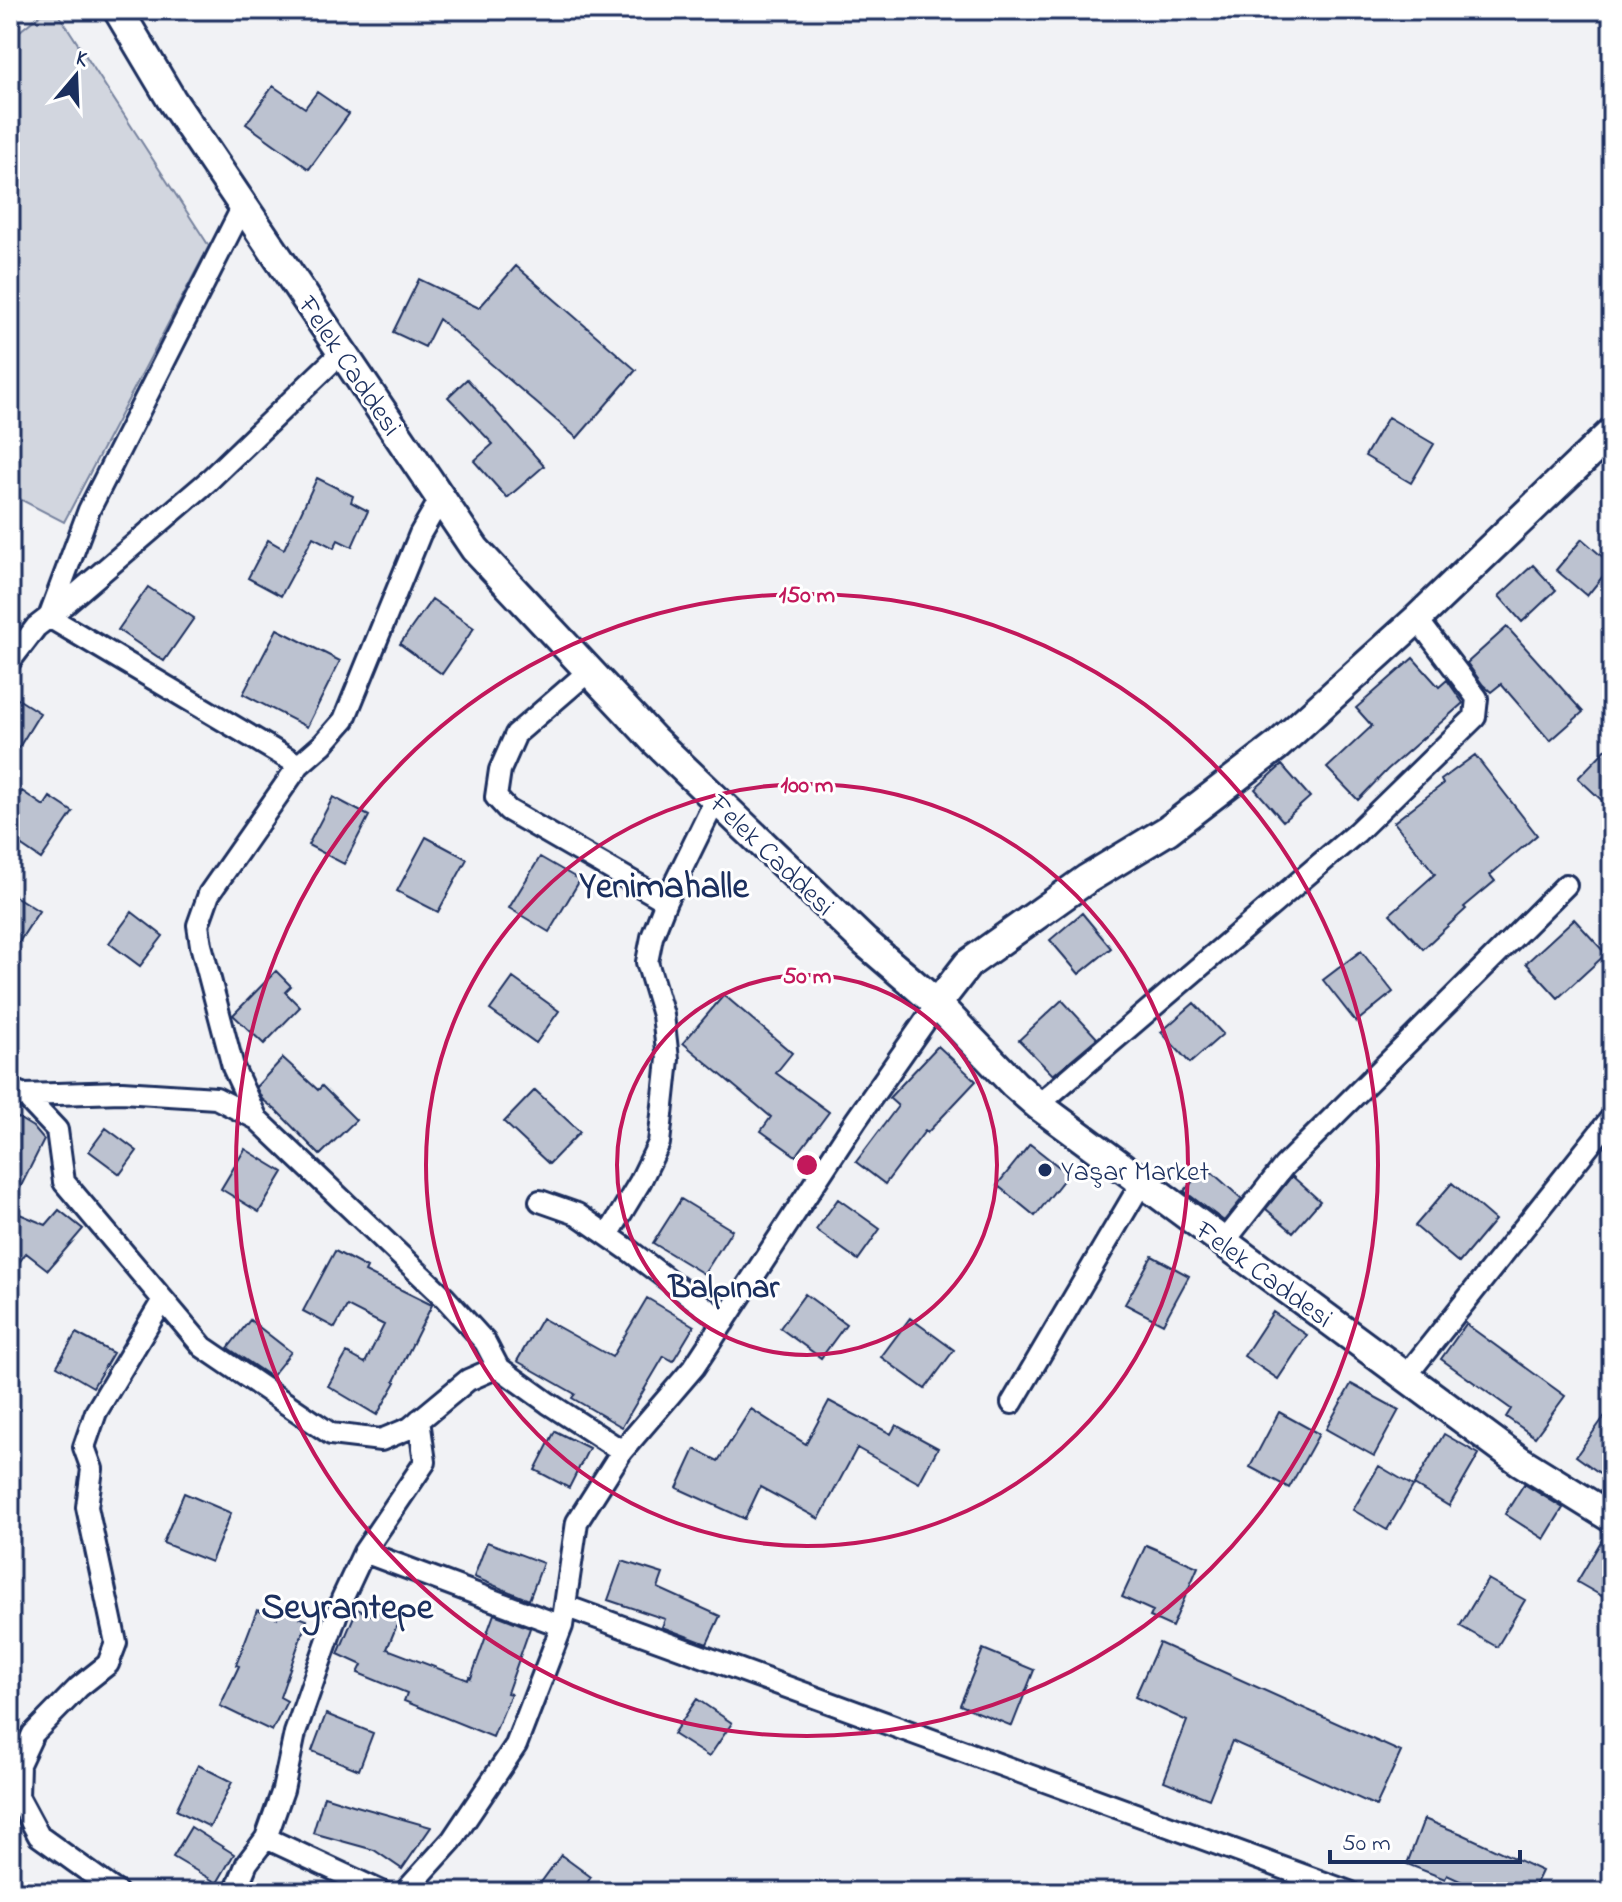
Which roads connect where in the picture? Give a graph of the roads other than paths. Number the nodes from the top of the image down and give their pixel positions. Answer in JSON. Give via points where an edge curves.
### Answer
{"nodes":[{"id":1,"x":118,"y":10,"type":"edge"},
{"id":2,"x":243,"y":206,"type":"junction"},
{"id":3,"x":342,"y":352,"type":"junction"},
{"id":4,"x":1612,"y":432,"type":"edge"},
{"id":5,"x":441,"y":498,"type":"junction"},
{"id":6,"x":49,"y":617,"type":"junction"},
{"id":7,"x":1417,"y":619,"type":"junction"},
{"id":8,"x":10,"y":661,"type":"edge"},
{"id":9,"x":589,"y":671,"type":"junction"},
{"id":10,"x":299,"y":765,"type":"junction"},
{"id":11,"x":716,"y":799,"type":"junction"},
{"id":12,"x":1566,"y":885,"type":"dead end"},
{"id":13,"x":666,"y":901,"type":"junction"},
{"id":14,"x":937,"y":1004,"type":"junction"},
{"id":15,"x":17,"y":1092,"type":"edge"},
{"id":16,"x":1038,"y":1105,"type":"junction"},
{"id":17,"x":1612,"y":1117,"type":"edge"},
{"id":18,"x":257,"y":1119,"type":"junction"},
{"id":19,"x":1142,"y":1182,"type":"junction"},
{"id":20,"x":540,"y":1201,"type":"dead end"},
{"id":21,"x":608,"y":1235,"type":"junction"},
{"id":22,"x":1224,"y":1242,"type":"junction"},
{"id":23,"x":163,"y":1300,"type":"junction"},
{"id":24,"x":724,"y":1322,"type":"junction"},
{"id":25,"x":498,"y":1367,"type":"junction"},
{"id":26,"x":1406,"y":1376,"type":"junction"},
{"id":27,"x":1012,"y":1403,"type":"dead end"},
{"id":28,"x":419,"y":1420,"type":"junction"},
{"id":29,"x":622,"y":1451,"type":"junction"},
{"id":30,"x":1609,"y":1510,"type":"edge"},
{"id":31,"x":364,"y":1552,"type":"junction"},
{"id":32,"x":564,"y":1616,"type":"junction"},
{"id":33,"x":14,"y":1794,"type":"edge"},
{"id":34,"x":266,"y":1838,"type":"junction"},
{"id":35,"x":117,"y":1892,"type":"edge"},
{"id":36,"x":235,"y":1892,"type":"edge"},
{"id":37,"x":382,"y":1892,"type":"edge"},
{"id":38,"x":405,"y":1892,"type":"edge"},
{"id":39,"x":1349,"y":1892,"type":"edge"}],
"edges":[{"from":1,"to":2,"type":"street","name":"Felek Caddesi"},
{"from":2,"to":3,"type":"street","name":"Felek Caddesi"},
{"from":2,"to":6,"type":"street","via":[[89,510]]},
{"from":3,"to":5,"type":"street","name":"Felek Caddesi"},
{"from":3,"to":6,"type":"street","via":[[206,483]]},
{"from":4,"to":7,"type":"street"},
{"from":5,"to":9,"type":"street","name":"Felek Caddesi","via":[[475,549]]},
{"from":5,"to":10,"type":"street","via":[[420,534],[344,720]]},
{"from":6,"to":8,"type":"street"},
{"from":6,"to":10,"type":"street"},
{"from":7,"to":14,"type":"street","via":[[1253,765],[1168,830],[1087,879],[968,964]]},
{"from":7,"to":16,"type":"street","via":[[1477,698],[1475,717],[1356,833]]},
{"from":9,"to":11,"type":"street","name":"Felek Caddesi"},
{"from":9,"to":13,"type":"street","via":[[516,734],[500,770],[496,797],[508,810]]},
{"from":10,"to":18,"type":"street","via":[[209,894],[198,925],[233,1067]]},
{"from":11,"to":13,"type":"street"},
{"from":11,"to":14,"type":"street","name":"Felek Caddesi"},
{"from":12,"to":22,"type":"street","via":[[1284,1166]]},
{"from":13,"to":21,"type":"street","via":[[647,962],[663,1015],[668,1059],[659,1143]]},
{"from":14,"to":16,"type":"street","name":"Felek Caddesi"},
{"from":14,"to":24,"type":"street"},
{"from":15,"to":18,"type":"street","via":[[216,1098]]},
{"from":15,"to":23,"type":"street","via":[[57,1130],[64,1182]]},
{"from":16,"to":19,"type":"street","name":"Felek Caddesi"},
{"from":17,"to":26,"type":"street"},
{"from":18,"to":25,"type":"street","via":[[445,1298],[485,1342]]},
{"from":19,"to":22,"type":"street","name":"Felek Caddesi"},
{"from":19,"to":27,"type":"street"},
{"from":20,"to":21,"type":"street","via":[[577,1214]]},
{"from":21,"to":24,"type":"street"},
{"from":22,"to":26,"type":"street","name":"Felek Caddesi"},
{"from":23,"to":28,"type":"street","via":[[203,1347],[331,1434],[381,1440]]},
{"from":23,"to":33,"type":"street","via":[[96,1412],[84,1447],[92,1469],[87,1507],[116,1643],[108,1664],[33,1734],[19,1764]]},
{"from":24,"to":29,"type":"street","via":[[694,1367]]},
{"from":25,"to":28,"type":"street","via":[[468,1380]]},
{"from":25,"to":29,"type":"street"},
{"from":26,"to":30,"type":"street","name":"Felek Caddesi","via":[[1520,1461]]},
{"from":28,"to":31,"type":"street","via":[[425,1462]]},
{"from":29,"to":32,"type":"street","via":[[577,1522]]},
{"from":31,"to":32,"type":"street"},
{"from":31,"to":34,"type":"street","via":[[295,1733]]},
{"from":32,"to":38,"type":"street","via":[[516,1745],[452,1840]]},
{"from":32,"to":39,"type":"street","via":[[799,1690]]},
{"from":33,"to":35,"type":"street","via":[[39,1836]]},
{"from":34,"to":36,"type":"street","via":[[247,1863]]},
{"from":34,"to":37,"type":"street"}]}
